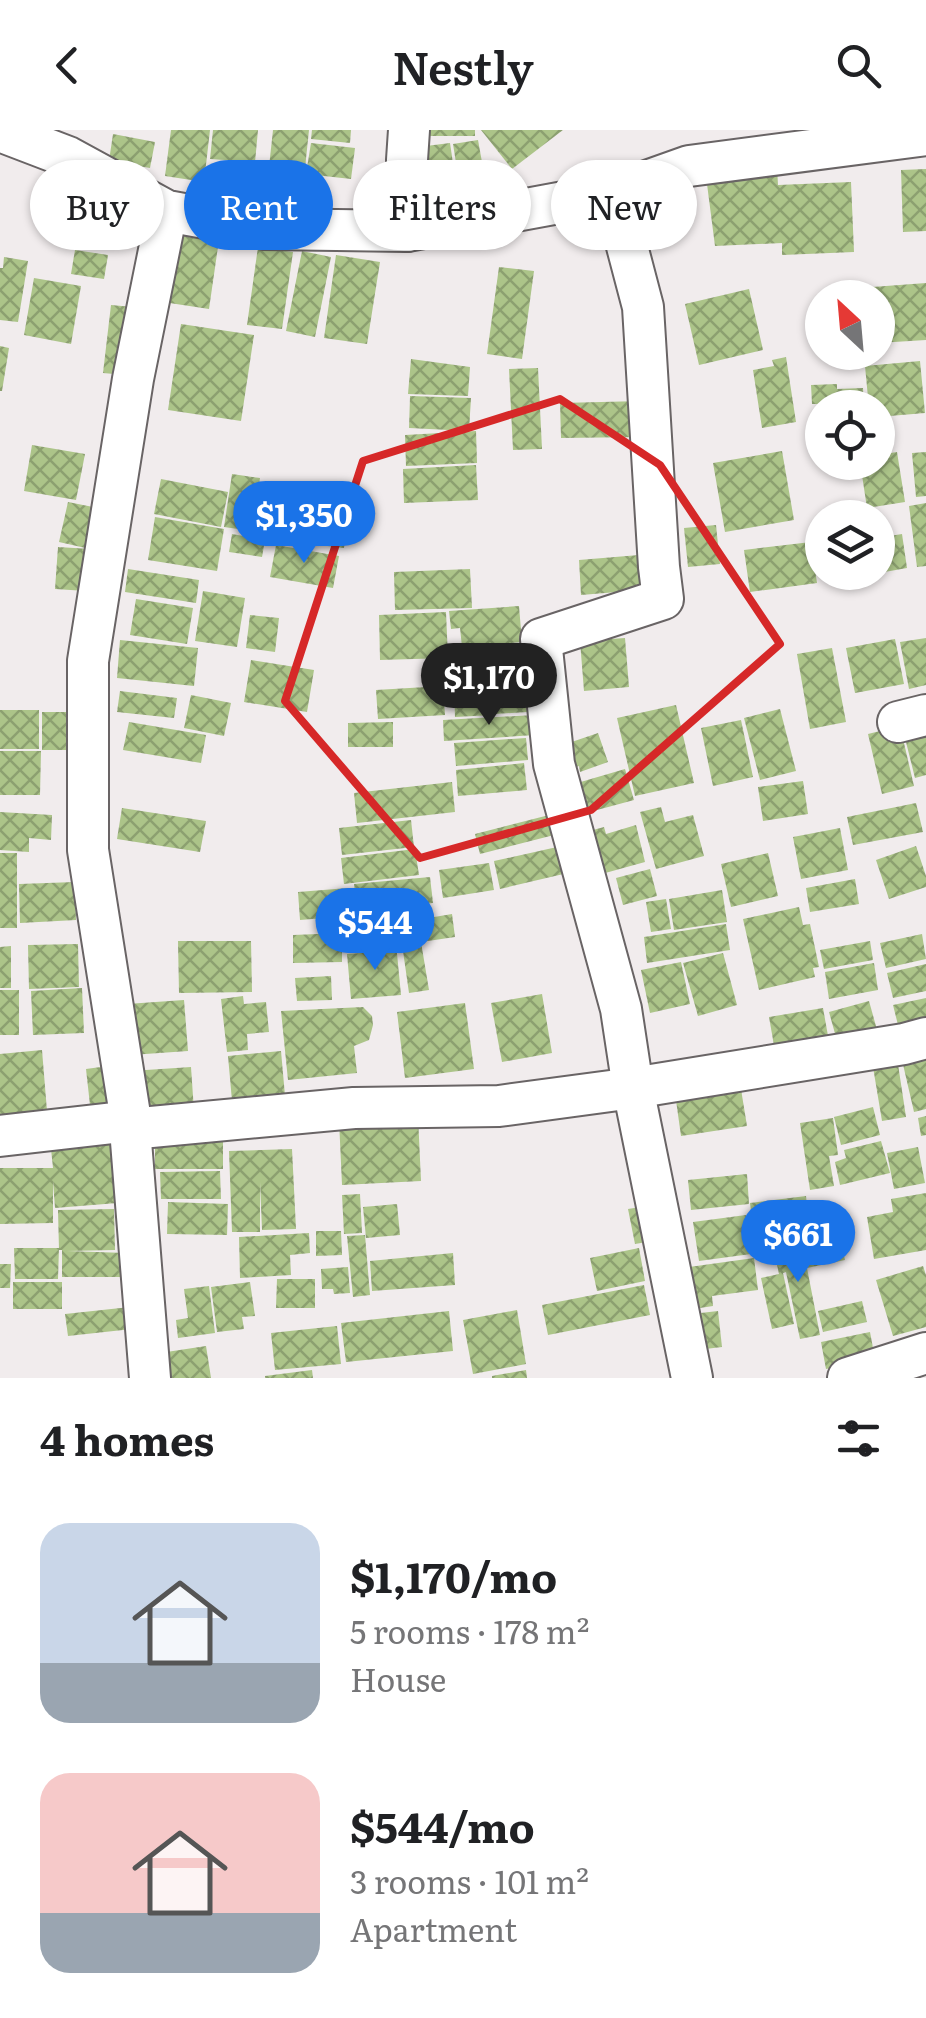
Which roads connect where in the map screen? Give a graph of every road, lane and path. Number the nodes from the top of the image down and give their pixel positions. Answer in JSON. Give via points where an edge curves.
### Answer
{"nodes":[{"id":1,"x":409,"y":130,"type":"edge"},
{"id":2,"x":0,"y":131,"type":"edge"},
{"id":3,"x":926,"y":134,"type":"edge"},
{"id":4,"x":39,"y":138,"type":"edge"},
{"id":5,"x":408,"y":160,"type":"edge"},
{"id":6,"x":697,"y":165,"type":"edge"},
{"id":7,"x":167,"y":211,"type":"junction"},
{"id":8,"x":353,"y":230,"type":"edge"},
{"id":9,"x":628,"y":250,"type":"edge"},
{"id":10,"x":926,"y":1038,"type":"edge"},
{"id":11,"x":634,"y":1088,"type":"junction"},
{"id":12,"x":130,"y":1125,"type":"junction"},
{"id":13,"x":0,"y":1136,"type":"edge"},
{"id":14,"x":926,"y":1353,"type":"edge"},
{"id":15,"x":150,"y":1378,"type":"edge"},
{"id":16,"x":692,"y":1378,"type":"edge"},
{"id":17,"x":848,"y":1378,"type":"edge"}],
"edges":[{"from":1,"to":5,"type":"street"},
{"from":2,"to":4,"type":"street"},
{"from":3,"to":6,"type":"street"},
{"from":4,"to":7,"type":"street"},
{"from":7,"to":8,"type":"street","via":[[266,229]]},
{"from":7,"to":12,"type":"street","via":[[88,661],[88,850]]},
{"from":9,"to":11,"type":"street","via":[[643,307],[663,599],[541,639],[554,764],[620,1010]]},
{"from":10,"to":11,"type":"street"},
{"from":11,"to":12,"type":"street","via":[[499,1106],[354,1108]]},
{"from":11,"to":16,"type":"street"},
{"from":12,"to":13,"type":"street"},
{"from":12,"to":15,"type":"street"},
{"from":14,"to":17,"type":"street"}]}
